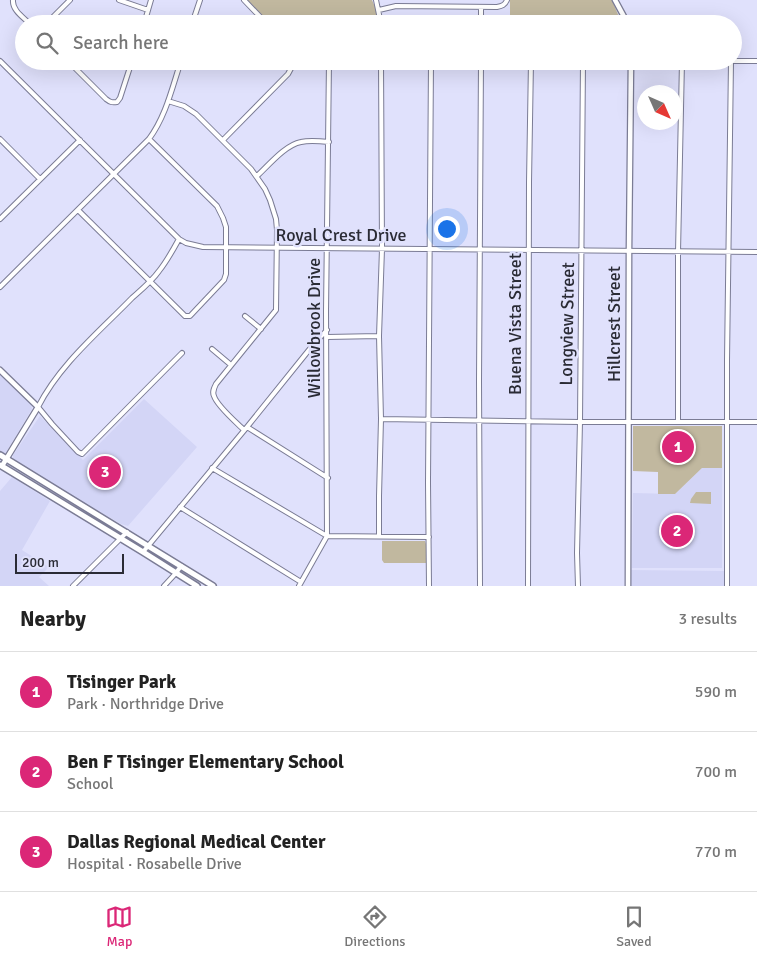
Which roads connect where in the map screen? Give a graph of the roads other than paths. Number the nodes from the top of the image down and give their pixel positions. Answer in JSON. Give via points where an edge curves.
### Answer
{"nodes":[{"id":1,"x":70,"y":0,"type":"edge"},
{"id":2,"x":119,"y":0,"type":"edge"},
{"id":3,"x":151,"y":0,"type":"edge"},
{"id":4,"x":200,"y":0,"type":"edge"},
{"id":5,"x":244,"y":0,"type":"edge"},
{"id":6,"x":376,"y":0,"type":"edge"},
{"id":7,"x":506,"y":0,"type":"edge"},
{"id":8,"x":615,"y":0,"type":"edge"},
{"id":9,"x":13,"y":2,"type":"edge"},
{"id":10,"x":481,"y":6,"type":"junction"},
{"id":11,"x":148,"y":10,"type":"junction"},
{"id":12,"x":379,"y":10,"type":"junction"},
{"id":13,"x":21,"y":15,"type":"edge"},
{"id":14,"x":55,"y":15,"type":"edge"},
{"id":15,"x":147,"y":15,"type":"edge"},
{"id":16,"x":195,"y":15,"type":"edge"},
{"id":17,"x":258,"y":15,"type":"edge"},
{"id":18,"x":380,"y":15,"type":"edge"},
{"id":19,"x":481,"y":15,"type":"edge"},
{"id":20,"x":623,"y":15,"type":"edge"},
{"id":21,"x":0,"y":61,"type":"edge"},
{"id":22,"x":742,"y":61,"type":"edge"},
{"id":23,"x":757,"y":61,"type":"edge"},
{"id":24,"x":77,"y":70,"type":"edge"},
{"id":25,"x":129,"y":70,"type":"edge"},
{"id":26,"x":177,"y":70,"type":"edge"},
{"id":27,"x":290,"y":70,"type":"edge"},
{"id":28,"x":329,"y":70,"type":"edge"},
{"id":29,"x":381,"y":70,"type":"edge"},
{"id":30,"x":431,"y":70,"type":"edge"},
{"id":31,"x":481,"y":70,"type":"edge"},
{"id":32,"x":530,"y":70,"type":"edge"},
{"id":33,"x":582,"y":70,"type":"edge"},
{"id":34,"x":631,"y":70,"type":"edge"},
{"id":35,"x":682,"y":70,"type":"edge"},
{"id":36,"x":732,"y":70,"type":"edge"},
{"id":37,"x":168,"y":101,"type":"junction"},
{"id":38,"x":0,"y":139,"type":"edge"},
{"id":39,"x":149,"y":139,"type":"junction"},
{"id":40,"x":80,"y":140,"type":"junction"},
{"id":41,"x":222,"y":140,"type":"junction"},
{"id":42,"x":329,"y":142,"type":"junction"},
{"id":43,"x":114,"y":174,"type":"junction"},
{"id":44,"x":257,"y":176,"type":"junction"},
{"id":45,"x":40,"y":179,"type":"junction"},
{"id":46,"x":78,"y":210,"type":"junction"},
{"id":47,"x":0,"y":219,"type":"edge"},
{"id":48,"x":179,"y":239,"type":"junction"},
{"id":49,"x":226,"y":248,"type":"junction"},
{"id":50,"x":277,"y":248,"type":"junction"},
{"id":51,"x":327,"y":249,"type":"junction"},
{"id":52,"x":382,"y":249,"type":"junction"},
{"id":53,"x":430,"y":250,"type":"junction"},
{"id":54,"x":480,"y":250,"type":"junction"},
{"id":55,"x":529,"y":250,"type":"junction"},
{"id":56,"x":582,"y":250,"type":"junction"},
{"id":57,"x":628,"y":251,"type":"junction"},
{"id":58,"x":678,"y":252,"type":"junction"},
{"id":59,"x":728,"y":252,"type":"junction"},
{"id":60,"x":757,"y":252,"type":"edge"},
{"id":61,"x":149,"y":281,"type":"junction"},
{"id":62,"x":0,"y":287,"type":"edge"},
{"id":63,"x":244,"y":316,"type":"dead end"},
{"id":64,"x":261,"y":329,"type":"junction"},
{"id":65,"x":327,"y":329,"type":"junction"},
{"id":66,"x":379,"y":336,"type":"junction"},
{"id":67,"x":327,"y":337,"type":"junction"},
{"id":68,"x":212,"y":349,"type":"dead end"},
{"id":69,"x":182,"y":353,"type":"dead end"},
{"id":70,"x":231,"y":365,"type":"junction"},
{"id":71,"x":0,"y":370,"type":"edge"},
{"id":72,"x":38,"y":407,"type":"junction"},
{"id":73,"x":381,"y":419,"type":"junction"},
{"id":74,"x":429,"y":420,"type":"junction"},
{"id":75,"x":479,"y":420,"type":"junction"},
{"id":76,"x":528,"y":421,"type":"junction"},
{"id":77,"x":628,"y":421,"type":"junction"},
{"id":78,"x":678,"y":421,"type":"junction"},
{"id":79,"x":580,"y":422,"type":"junction"},
{"id":80,"x":727,"y":422,"type":"junction"},
{"id":81,"x":757,"y":422,"type":"edge"},
{"id":82,"x":245,"y":429,"type":"junction"},
{"id":83,"x":0,"y":455,"type":"edge"},
{"id":84,"x":6,"y":459,"type":"junction"},
{"id":85,"x":1,"y":465,"type":"edge"},
{"id":86,"x":212,"y":468,"type":"junction"},
{"id":87,"x":33,"y":475,"type":"junction"},
{"id":88,"x":20,"y":476,"type":"junction"},
{"id":89,"x":328,"y":478,"type":"junction"},
{"id":90,"x":180,"y":507,"type":"junction"},
{"id":91,"x":108,"y":521,"type":"junction"},
{"id":92,"x":103,"y":527,"type":"junction"},
{"id":93,"x":127,"y":532,"type":"junction"},
{"id":94,"x":328,"y":536,"type":"junction"},
{"id":95,"x":379,"y":536,"type":"junction"},
{"id":96,"x":429,"y":537,"type":"junction"},
{"id":97,"x":121,"y":538,"type":"junction"},
{"id":98,"x":148,"y":546,"type":"junction"},
{"id":99,"x":144,"y":552,"type":"junction"},
{"id":100,"x":182,"y":566,"type":"junction"},
{"id":101,"x":176,"y":573,"type":"junction"},
{"id":102,"x":300,"y":584,"type":"edge"},
{"id":103,"x":73,"y":586,"type":"edge"},
{"id":104,"x":164,"y":586,"type":"edge"},
{"id":105,"x":197,"y":586,"type":"edge"},
{"id":106,"x":213,"y":586,"type":"edge"},
{"id":107,"x":429,"y":586,"type":"edge"},
{"id":108,"x":480,"y":586,"type":"edge"},
{"id":109,"x":528,"y":586,"type":"edge"},
{"id":110,"x":578,"y":586,"type":"edge"},
{"id":111,"x":628,"y":586,"type":"edge"},
{"id":112,"x":727,"y":586,"type":"edge"}],
"edges":[{"from":1,"to":14,"type":"street"},
{"from":2,"to":11,"type":"street"},
{"from":3,"to":11,"type":"street"},
{"from":4,"to":16,"type":"street"},
{"from":5,"to":17,"type":"street"},
{"from":6,"to":12,"type":"street"},
{"from":7,"to":10,"type":"street","via":[[502,6]]},
{"from":8,"to":20,"type":"street"},
{"from":9,"to":13,"type":"street"},
{"from":10,"to":12,"type":"street","via":[[396,6]]},
{"from":10,"to":19,"type":"street"},
{"from":11,"to":15,"type":"street"},
{"from":12,"to":18,"type":"street"},
{"from":21,"to":40,"type":"street","name":"Royal Crest Drive"},
{"from":22,"to":23,"type":"street"},
{"from":24,"to":25,"type":"street","via":[[111,103],[120,98]]},
{"from":26,"to":37,"type":"street"},
{"from":27,"to":41,"type":"street"},
{"from":28,"to":42,"type":"street","name":"Willowbrook Drive"},
{"from":29,"to":52,"type":"street"},
{"from":30,"to":53,"type":"street"},
{"from":31,"to":54,"type":"street"},
{"from":32,"to":55,"type":"street","name":"Buena Vista Street"},
{"from":33,"to":56,"type":"street","name":"Longview Street"},
{"from":34,"to":57,"type":"street","name":"Hillcrest Street"},
{"from":35,"to":58,"type":"street"},
{"from":36,"to":59,"type":"street"},
{"from":37,"to":39,"type":"street"},
{"from":37,"to":41,"type":"street","via":[[196,114]]},
{"from":38,"to":45,"type":"street"},
{"from":39,"to":43,"type":"street"},
{"from":39,"to":49,"type":"street","via":[[217,206],[226,226]]},
{"from":40,"to":43,"type":"street","name":"Royal Crest Drive"},
{"from":40,"to":45,"type":"street"},
{"from":41,"to":44,"type":"street"},
{"from":42,"to":44,"type":"street","via":[[293,144]]},
{"from":42,"to":51,"type":"street","name":"Willowbrook Drive"},
{"from":43,"to":46,"type":"street"},
{"from":43,"to":48,"type":"street","name":"Royal Crest Drive"},
{"from":44,"to":50,"type":"street","via":[[276,219]]},
{"from":45,"to":47,"type":"street"},
{"from":46,"to":61,"type":"street"},
{"from":46,"to":62,"type":"street"},
{"from":48,"to":49,"type":"street","name":"Royal Crest Drive","via":[[203,247]]},
{"from":48,"to":61,"type":"street","via":[[171,255]]},
{"from":49,"to":50,"type":"street","name":"Royal Crest Drive"},
{"from":49,"to":61,"type":"street","via":[[224,280],[190,316],[185,316]]},
{"from":50,"to":51,"type":"street","name":"Royal Crest Drive"},
{"from":50,"to":64,"type":"street","via":[[277,307]]},
{"from":51,"to":52,"type":"street","name":"Royal Crest Drive"},
{"from":51,"to":65,"type":"street","name":"Willowbrook Drive"},
{"from":52,"to":53,"type":"street","name":"Royal Crest Drive"},
{"from":52,"to":66,"type":"street"},
{"from":53,"to":54,"type":"street","name":"Royal Crest Drive"},
{"from":53,"to":74,"type":"street"},
{"from":54,"to":55,"type":"street","name":"Royal Crest Drive"},
{"from":54,"to":75,"type":"street"},
{"from":55,"to":56,"type":"street","name":"Royal Crest Drive"},
{"from":55,"to":76,"type":"street","name":"Buena Vista Street"},
{"from":56,"to":57,"type":"street","name":"Royal Crest Drive"},
{"from":56,"to":79,"type":"street","name":"Longview Street"},
{"from":57,"to":58,"type":"street","name":"Royal Crest Drive"},
{"from":57,"to":77,"type":"street","name":"Hillcrest Street"},
{"from":58,"to":59,"type":"street","name":"Royal Crest Drive"},
{"from":58,"to":78,"type":"street"},
{"from":59,"to":60,"type":"street","name":"Royal Crest Drive"},
{"from":59,"to":80,"type":"street"},
{"from":61,"to":72,"type":"street","via":[[71,360]]},
{"from":63,"to":64,"type":"street"},
{"from":64,"to":70,"type":"street"},
{"from":65,"to":67,"type":"street","name":"Willowbrook Drive"},
{"from":65,"to":82,"type":"street"},
{"from":66,"to":67,"type":"street"},
{"from":66,"to":73,"type":"street"},
{"from":67,"to":89,"type":"street","name":"Willowbrook Drive"},
{"from":68,"to":70,"type":"street"},
{"from":69,"to":72,"type":"street","via":[[82,454]]},
{"from":70,"to":82,"type":"street","via":[[216,384],[213,394]]},
{"from":71,"to":72,"type":"street"},
{"from":72,"to":84,"type":"street"},
{"from":73,"to":74,"type":"street"},
{"from":73,"to":95,"type":"street"},
{"from":74,"to":75,"type":"street"},
{"from":74,"to":96,"type":"street"},
{"from":75,"to":76,"type":"street"},
{"from":75,"to":108,"type":"street"},
{"from":76,"to":79,"type":"street"},
{"from":76,"to":109,"type":"street","name":"Buena Vista Street"},
{"from":77,"to":78,"type":"street"},
{"from":77,"to":79,"type":"street"},
{"from":77,"to":111,"type":"street","name":"Hillcrest Street"},
{"from":78,"to":80,"type":"street"},
{"from":79,"to":110,"type":"street","name":"Longview Street"},
{"from":80,"to":81,"type":"street"},
{"from":80,"to":112,"type":"street"},
{"from":82,"to":86,"type":"street"},
{"from":82,"to":89,"type":"street"},
{"from":83,"to":84,"type":"main road"},
{"from":84,"to":85,"type":"street"},
{"from":84,"to":87,"type":"main road"},
{"from":85,"to":88,"type":"main road"},
{"from":86,"to":90,"type":"street"},
{"from":86,"to":94,"type":"street"},
{"from":87,"to":88,"type":"main road"},
{"from":87,"to":91,"type":"main road"},
{"from":88,"to":92,"type":"main road"},
{"from":89,"to":94,"type":"street","name":"Willowbrook Drive"},
{"from":90,"to":98,"type":"street"},
{"from":90,"to":102,"type":"street"},
{"from":91,"to":92,"type":"main road"},
{"from":91,"to":93,"type":"main road"},
{"from":92,"to":97,"type":"main road"},
{"from":93,"to":97,"type":"street"},
{"from":93,"to":98,"type":"main road"},
{"from":94,"to":95,"type":"street"},
{"from":94,"to":102,"type":"street"},
{"from":95,"to":96,"type":"street"},
{"from":96,"to":107,"type":"street"},
{"from":97,"to":99,"type":"main road"},
{"from":97,"to":103,"type":"street"},
{"from":98,"to":99,"type":"street"},
{"from":98,"to":100,"type":"main road"},
{"from":99,"to":101,"type":"main road"},
{"from":100,"to":101,"type":"street"},
{"from":100,"to":106,"type":"main road"},
{"from":101,"to":104,"type":"street"},
{"from":101,"to":105,"type":"main road"}]}
